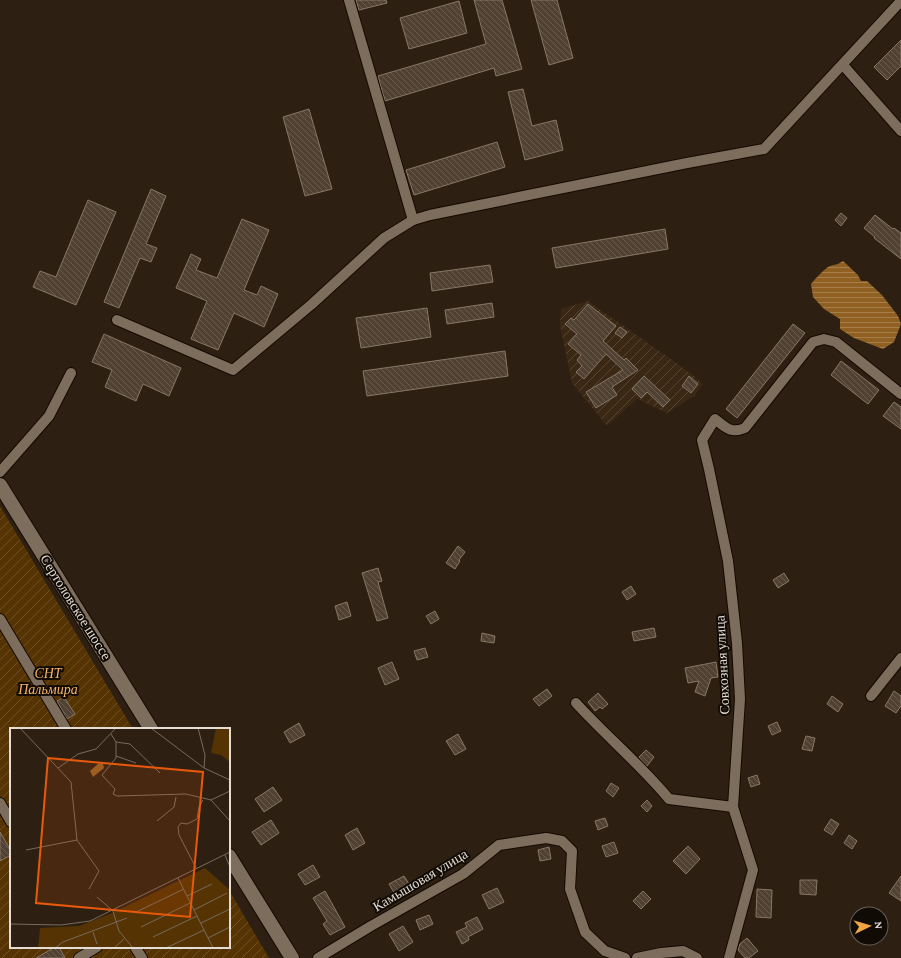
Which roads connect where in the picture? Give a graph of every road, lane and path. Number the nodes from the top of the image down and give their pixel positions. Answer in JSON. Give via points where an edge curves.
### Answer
{"nodes":[{"id":1,"x":349,"y":0,"type":"edge"},
{"id":2,"x":901,"y":1,"type":"edge"},
{"id":3,"x":843,"y":65,"type":"junction"},
{"id":4,"x":901,"y":131,"type":"edge"},
{"id":5,"x":413,"y":220,"type":"junction"},
{"id":6,"x":117,"y":320,"type":"dead end"},
{"id":7,"x":71,"y":373,"type":"dead end"},
{"id":8,"x":901,"y":394,"type":"edge"},
{"id":9,"x":0,"y":472,"type":"edge"},
{"id":10,"x":0,"y":485,"type":"edge"},
{"id":11,"x":0,"y":619,"type":"edge"},
{"id":12,"x":901,"y":658,"type":"edge"},
{"id":13,"x":870,"y":696,"type":"dead end"},
{"id":14,"x":576,"y":703,"type":"dead end"},
{"id":15,"x":65,"y":728,"type":"edge"},
{"id":16,"x":150,"y":728,"type":"edge"},
{"id":17,"x":0,"y":803,"type":"edge"},
{"id":18,"x":733,"y":807,"type":"junction"},
{"id":19,"x":10,"y":820,"type":"edge"},
{"id":20,"x":231,"y":862,"type":"edge"},
{"id":21,"x":136,"y":948,"type":"edge"},
{"id":22,"x":87,"y":950,"type":"edge"},
{"id":23,"x":79,"y":958,"type":"edge"},
{"id":24,"x":142,"y":958,"type":"edge"},
{"id":25,"x":292,"y":958,"type":"edge"},
{"id":26,"x":318,"y":958,"type":"edge"},
{"id":27,"x":625,"y":958,"type":"edge"},
{"id":28,"x":637,"y":958,"type":"edge"},
{"id":29,"x":697,"y":958,"type":"edge"},
{"id":30,"x":729,"y":958,"type":"edge"}],
"edges":[{"from":1,"to":5,"type":"street"},
{"from":2,"to":3,"type":"street"},
{"from":3,"to":4,"type":"street"},
{"from":3,"to":5,"type":"street","via":[[764,149]]},
{"from":5,"to":6,"type":"street","via":[[384,238],[312,304],[233,370]]},
{"from":7,"to":9,"type":"street","via":[[50,416]]},
{"from":8,"to":18,"type":"street","name":"Совхозная улица","via":[[836,342],[824,339],[813,342],[745,428],[738,431],[729,430],[715,419],[702,440],[728,561],[736,643],[740,699]]},
{"from":10,"to":16,"type":"main road","name":"Сертоловское шоссе"},
{"from":11,"to":15,"type":"street"},
{"from":12,"to":13,"type":"street"},
{"from":14,"to":18,"type":"street","via":[[669,799]]},
{"from":17,"to":19,"type":"street"},
{"from":18,"to":30,"type":"street","name":"Совхозная улица","via":[[752,870]]},
{"from":20,"to":25,"type":"main road"},
{"from":21,"to":24,"type":"street"},
{"from":22,"to":23,"type":"street"},
{"from":26,"to":27,"type":"street","name":"Камышовая улица","via":[[463,874],[499,845],[546,838],[562,841],[572,851],[570,889],[585,932],[605,950]]},
{"from":28,"to":29,"type":"street","via":[[683,951]]}]}
